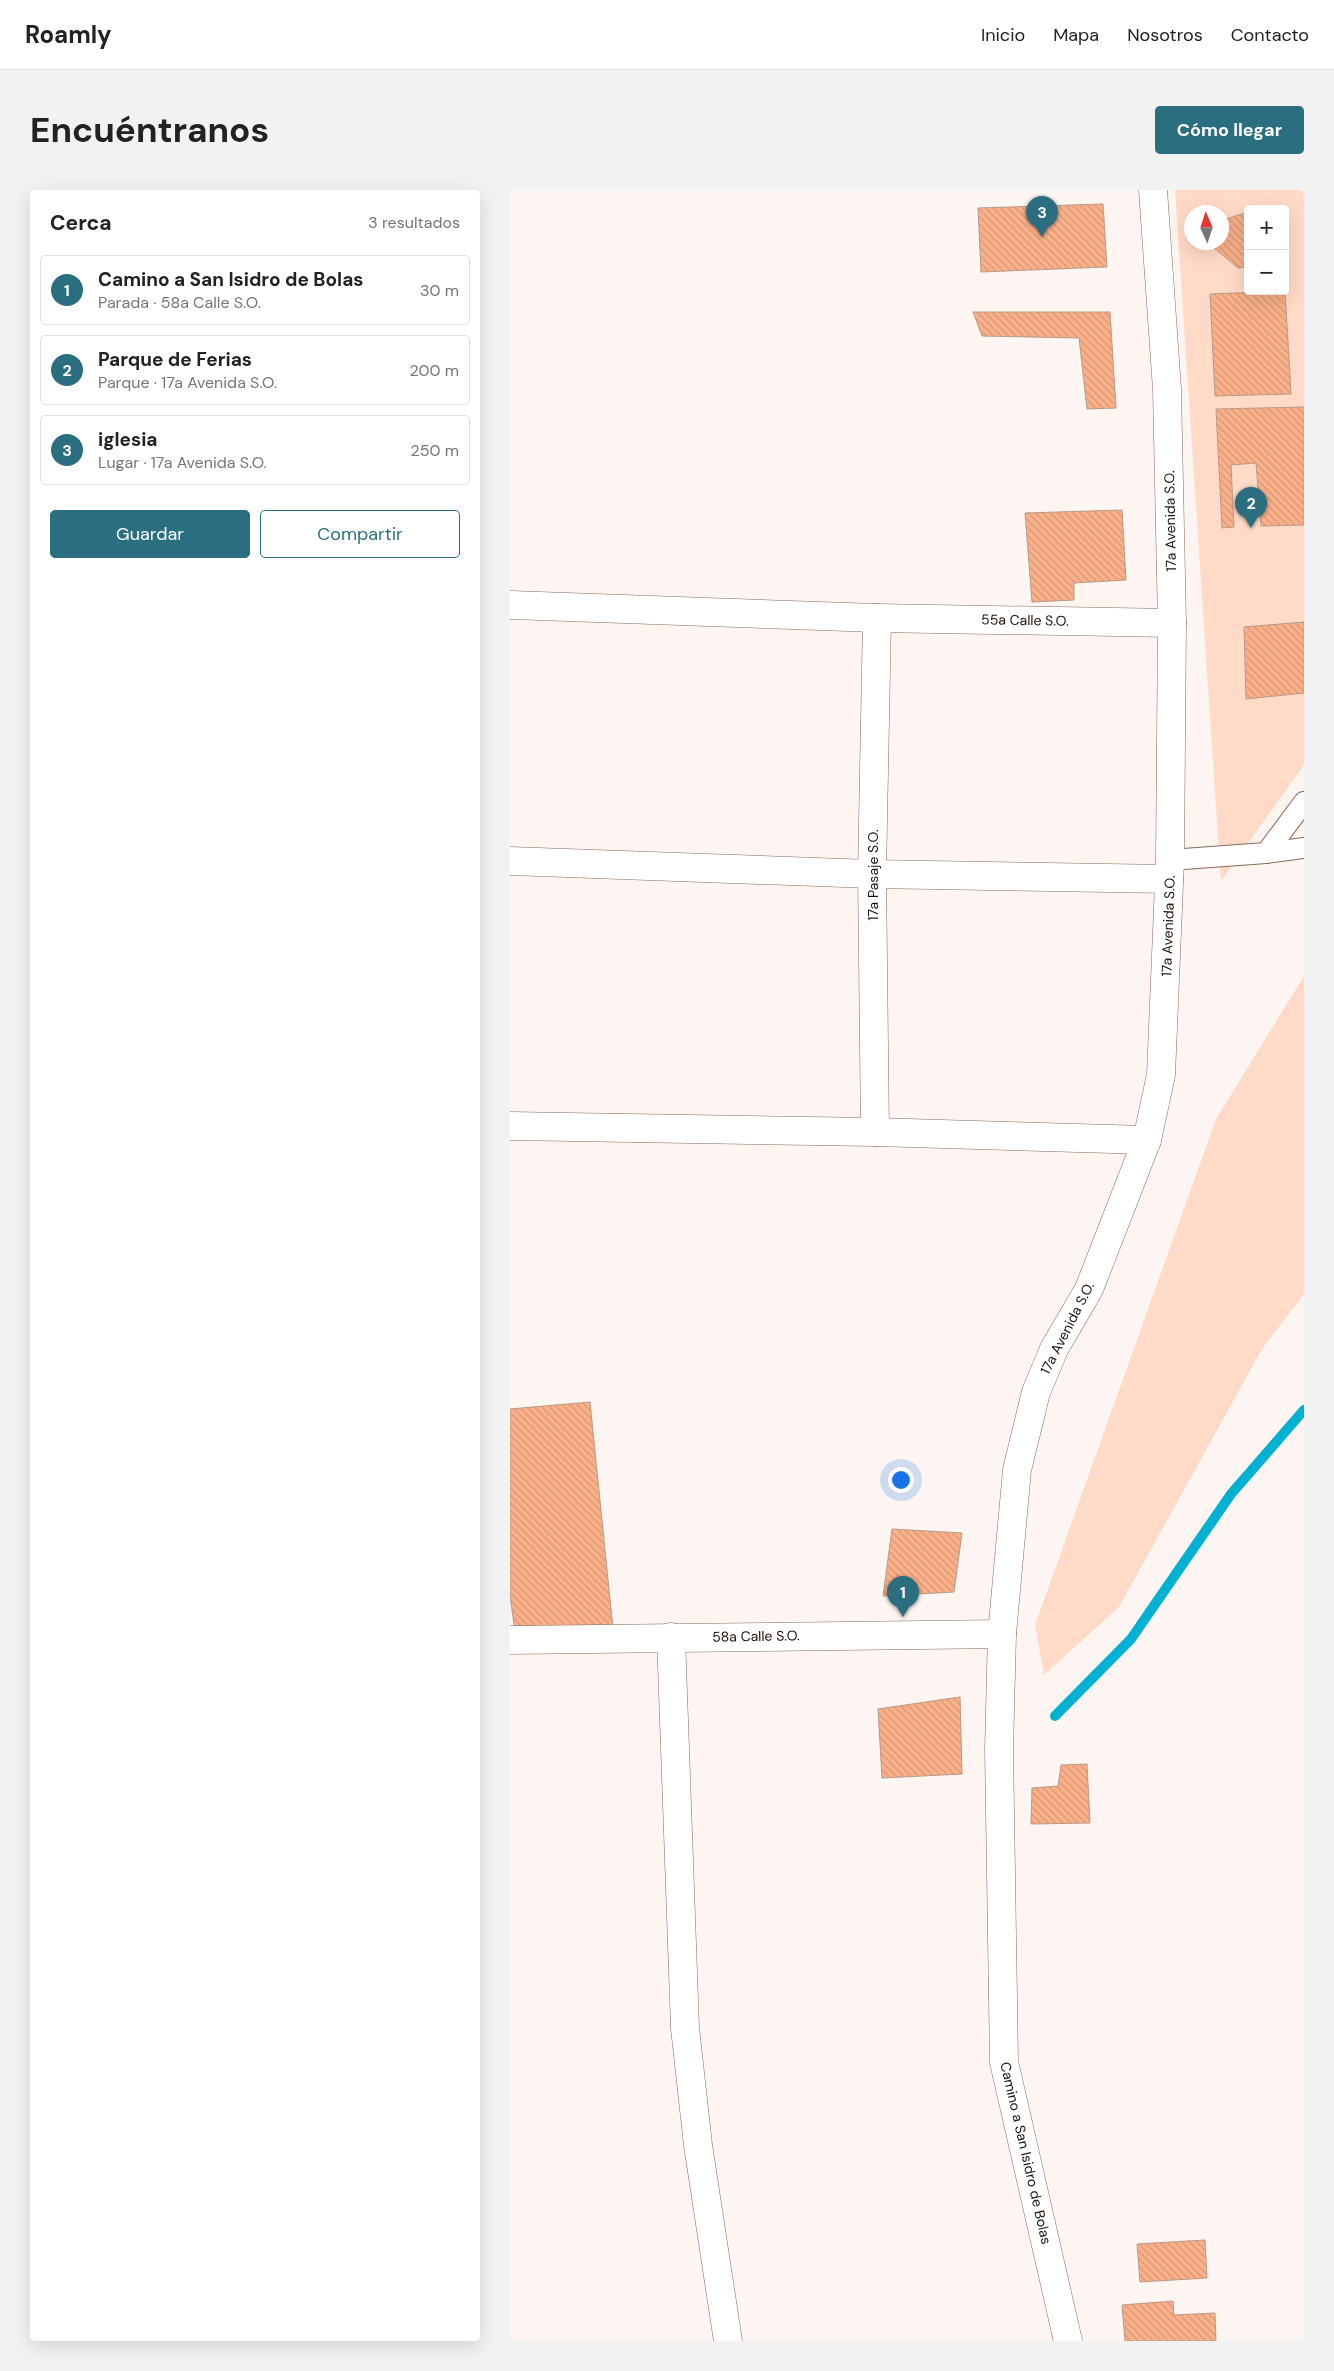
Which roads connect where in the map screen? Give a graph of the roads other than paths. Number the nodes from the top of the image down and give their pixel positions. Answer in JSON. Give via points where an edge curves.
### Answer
{"nodes":[{"id":1,"x":1153,"y":190,"type":"edge"},
{"id":2,"x":511,"y":605,"type":"edge"},
{"id":3,"x":877,"y":618,"type":"junction"},
{"id":4,"x":1172,"y":623,"type":"junction"},
{"id":5,"x":1304,"y":802,"type":"edge"},
{"id":6,"x":1304,"y":848,"type":"edge"},
{"id":7,"x":1266,"y":853,"type":"junction"},
{"id":8,"x":510,"y":861,"type":"edge"},
{"id":9,"x":1169,"y":870,"type":"junction"},
{"id":10,"x":872,"y":874,"type":"junction"},
{"id":11,"x":510,"y":1126,"type":"edge"},
{"id":12,"x":875,"y":1132,"type":"junction"},
{"id":13,"x":1147,"y":1140,"type":"junction"},
{"id":14,"x":1002,"y":1634,"type":"junction"},
{"id":15,"x":671,"y":1637,"type":"junction"},
{"id":16,"x":510,"y":1640,"type":"edge"},
{"id":17,"x":728,"y":2341,"type":"edge"},
{"id":18,"x":1068,"y":2341,"type":"edge"}],
"edges":[{"from":1,"to":4,"type":"street","name":"17a Avenida S.O.","via":[[1167,389]]},
{"from":2,"to":3,"type":"street","name":"55a Calle S.O."},
{"from":3,"to":4,"type":"street","name":"55a Calle S.O."},
{"from":3,"to":10,"type":"street","name":"17a Pasaje S.O."},
{"from":4,"to":9,"type":"street","name":"17a Avenida S.O."},
{"from":5,"to":7,"type":"lane"},
{"from":6,"to":7,"type":"lane"},
{"from":7,"to":9,"type":"lane"},
{"from":8,"to":10,"type":"street"},
{"from":9,"to":10,"type":"street"},
{"from":9,"to":13,"type":"street","name":"17a Avenida S.O.","via":[[1161,1075]]},
{"from":10,"to":12,"type":"street","name":"17a Pasaje S.O."},
{"from":11,"to":12,"type":"street"},
{"from":12,"to":13,"type":"street"},
{"from":13,"to":14,"type":"street","name":"17a Avenida S.O.","via":[[1088,1289],[1054,1349],[1036,1392],[1017,1470]]},
{"from":14,"to":15,"type":"street","name":"58a Calle S.O."},
{"from":14,"to":18,"type":"street","name":"Camino a San Isidro de Bolas","via":[[999,1749],[1004,2062]]},
{"from":15,"to":16,"type":"street","name":"58a Calle S.O."},
{"from":15,"to":17,"type":"street","via":[[685,2028],[698,2145]]}]}
